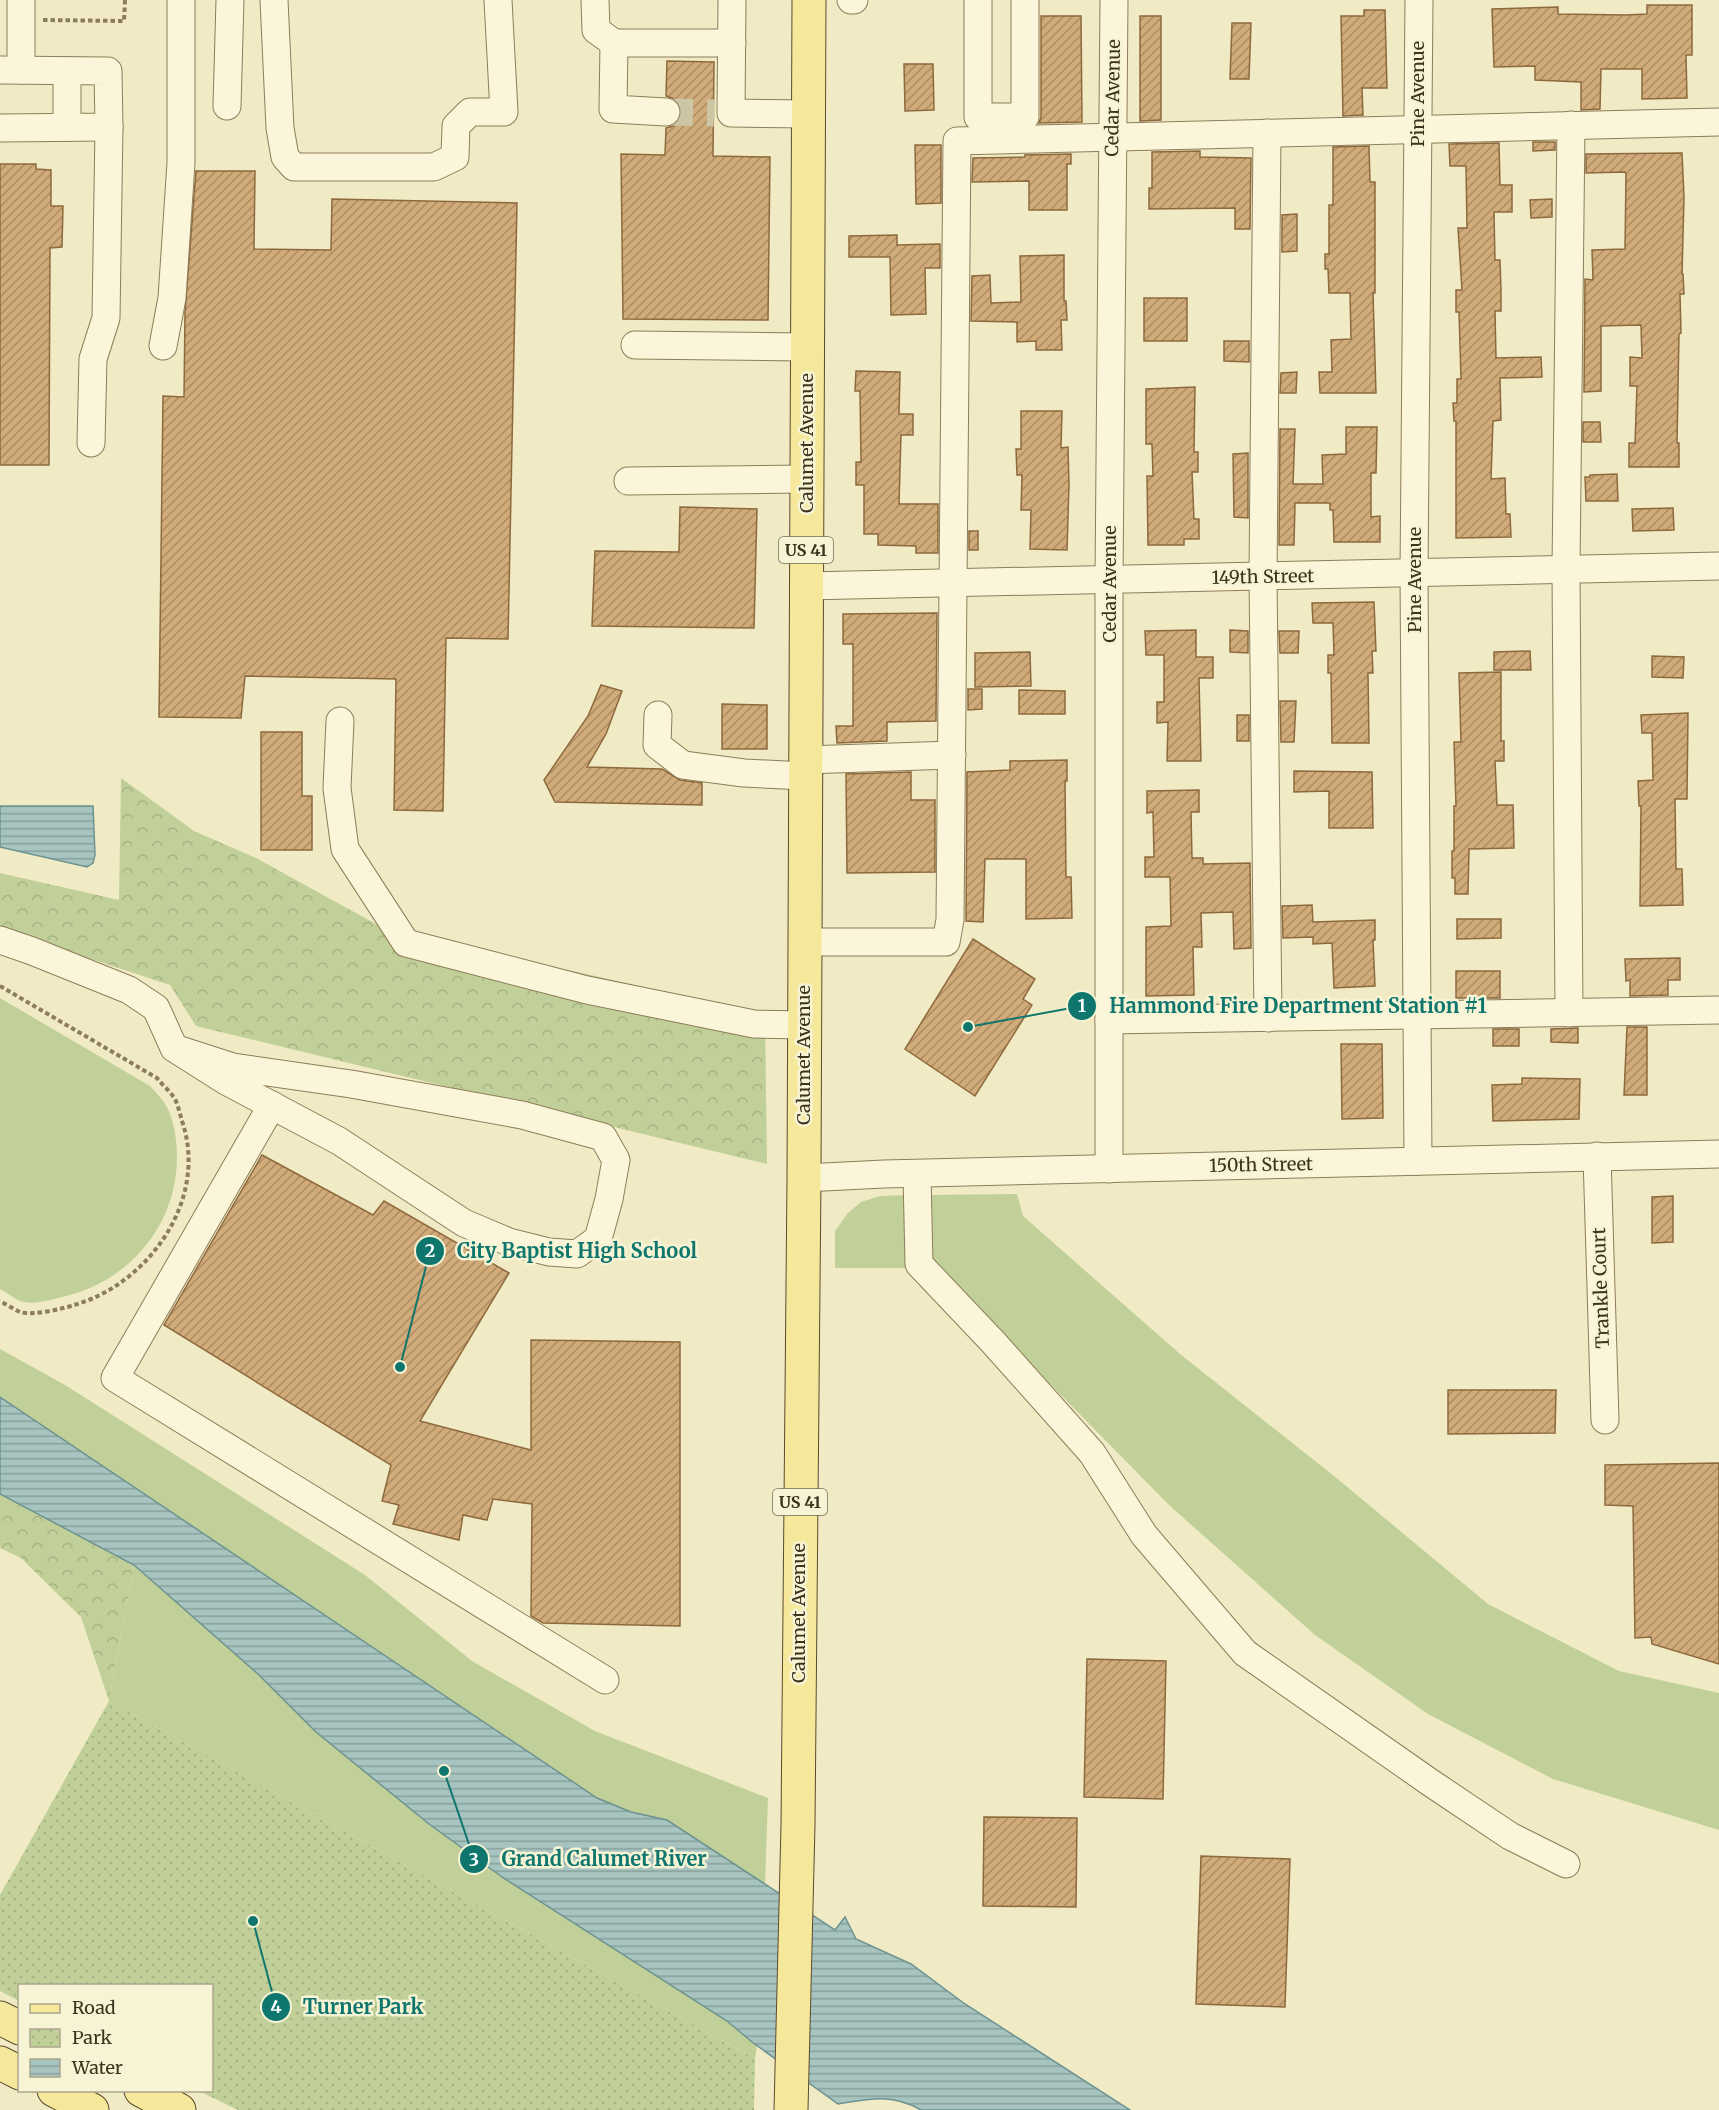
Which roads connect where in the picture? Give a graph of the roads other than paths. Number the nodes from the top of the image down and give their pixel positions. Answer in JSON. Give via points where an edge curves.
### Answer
{"nodes":[{"id":1,"x":181,"y":0,"type":"edge"},
{"id":2,"x":230,"y":0,"type":"edge"},
{"id":3,"x":274,"y":0,"type":"edge"},
{"id":4,"x":498,"y":0,"type":"edge"},
{"id":5,"x":595,"y":0,"type":"edge"},
{"id":6,"x":732,"y":0,"type":"edge"},
{"id":7,"x":809,"y":0,"type":"edge"},
{"id":8,"x":978,"y":0,"type":"edge"},
{"id":9,"x":1025,"y":0,"type":"edge"},
{"id":10,"x":1114,"y":0,"type":"edge"},
{"id":11,"x":1419,"y":0,"type":"edge"},
{"id":12,"x":21,"y":10,"type":"edge"},
{"id":13,"x":614,"y":43,"type":"junction"},
{"id":14,"x":732,"y":43,"type":"junction"},
{"id":15,"x":10,"y":70,"type":"edge"},
{"id":16,"x":68,"y":71,"type":"junction"},
{"id":17,"x":227,"y":106,"type":"dead end"},
{"id":18,"x":666,"y":112,"type":"tunnel mouth"},
{"id":19,"x":808,"y":114,"type":"junction"},
{"id":20,"x":1719,"y":122,"type":"edge"},
{"id":21,"x":1571,"y":125,"type":"junction"},
{"id":22,"x":67,"y":127,"type":"junction"},
{"id":23,"x":109,"y":127,"type":"junction"},
{"id":24,"x":0,"y":128,"type":"edge"},
{"id":25,"x":1418,"y":129,"type":"junction"},
{"id":26,"x":1266,"y":133,"type":"junction"},
{"id":27,"x":1113,"y":137,"type":"junction"},
{"id":28,"x":635,"y":345,"type":"dead end"},
{"id":29,"x":163,"y":346,"type":"dead end"},
{"id":30,"x":807,"y":347,"type":"junction"},
{"id":31,"x":91,"y":443,"type":"dead end"},
{"id":32,"x":807,"y":479,"type":"junction"},
{"id":33,"x":628,"y":481,"type":"dead end"},
{"id":34,"x":1719,"y":566,"type":"edge"},
{"id":35,"x":1566,"y":570,"type":"junction"},
{"id":36,"x":1414,"y":574,"type":"junction"},
{"id":37,"x":1263,"y":577,"type":"junction"},
{"id":38,"x":1109,"y":580,"type":"junction"},
{"id":39,"x":954,"y":583,"type":"junction"},
{"id":40,"x":806,"y":586,"type":"junction"},
{"id":41,"x":658,"y":715,"type":"dead end"},
{"id":42,"x":340,"y":721,"type":"dead end"},
{"id":43,"x":952,"y":755,"type":"junction"},
{"id":44,"x":805,"y":768,"type":"junction"},
{"id":45,"x":0,"y":940,"type":"edge"},
{"id":46,"x":805,"y":942,"type":"junction"},
{"id":47,"x":1719,"y":1010,"type":"edge"},
{"id":48,"x":1569,"y":1013,"type":"junction"},
{"id":49,"x":1417,"y":1016,"type":"junction"},
{"id":50,"x":1268,"y":1018,"type":"junction"},
{"id":51,"x":1109,"y":1020,"type":"junction"},
{"id":52,"x":804,"y":1025,"type":"junction"},
{"id":53,"x":174,"y":1048,"type":"junction"},
{"id":54,"x":272,"y":1105,"type":"junction"},
{"id":55,"x":1719,"y":1154,"type":"edge"},
{"id":56,"x":1597,"y":1156,"type":"junction"},
{"id":57,"x":1418,"y":1161,"type":"junction"},
{"id":58,"x":1109,"y":1169,"type":"junction"},
{"id":59,"x":916,"y":1174,"type":"junction"},
{"id":60,"x":804,"y":1178,"type":"junction"},
{"id":61,"x":1605,"y":1420,"type":"dead end"},
{"id":62,"x":604,"y":1680,"type":"dead end"},
{"id":63,"x":1566,"y":1864,"type":"dead end"},
{"id":64,"x":0,"y":2018,"type":"edge"},
{"id":65,"x":18,"y":2027,"type":"edge"},
{"id":66,"x":0,"y":2063,"type":"edge"},
{"id":67,"x":18,"y":2072,"type":"edge"},
{"id":68,"x":56,"y":2092,"type":"edge"},
{"id":69,"x":143,"y":2092,"type":"edge"},
{"id":70,"x":92,"y":2110,"type":"edge"},
{"id":71,"x":179,"y":2110,"type":"edge"},
{"id":72,"x":791,"y":2110,"type":"edge"}],
"edges":[{"from":1,"to":29,"type":"street","via":[[181,163],[172,298]]},
{"from":2,"to":17,"type":"street"},
{"from":3,"to":4,"type":"street","via":[[280,128],[285,157],[294,167],[434,167],[455,157],[456,126],[470,112],[504,112]]},
{"from":5,"to":13,"type":"street","via":[[596,30]]},
{"from":6,"to":14,"type":"street"},
{"from":7,"to":19,"type":"main road","name":"Calumet Avenue","number":"US 41"},
{"from":8,"to":9,"type":"street","via":[[978,117],[1025,117]]},
{"from":10,"to":27,"type":"street","name":"Cedar Avenue"},
{"from":11,"to":25,"type":"street","name":"Pine Avenue"},
{"from":12,"to":15,"type":"street"},
{"from":13,"to":14,"type":"street"},
{"from":13,"to":18,"type":"street","via":[[613,109]]},
{"from":14,"to":19,"type":"street","via":[[722,113]]},
{"from":15,"to":16,"type":"street"},
{"from":16,"to":22,"type":"street"},
{"from":16,"to":23,"type":"street","via":[[108,71]]},
{"from":19,"to":30,"type":"main road","name":"Calumet Avenue","number":"US 41"},
{"from":20,"to":21,"type":"street"},
{"from":21,"to":25,"type":"street"},
{"from":21,"to":35,"type":"street"},
{"from":22,"to":23,"type":"street"},
{"from":22,"to":24,"type":"street"},
{"from":23,"to":31,"type":"street","via":[[106,318],[93,359]]},
{"from":25,"to":26,"type":"street"},
{"from":25,"to":36,"type":"street","name":"Pine Avenue"},
{"from":26,"to":27,"type":"street"},
{"from":26,"to":37,"type":"street"},
{"from":27,"to":38,"type":"street","name":"Cedar Avenue"},
{"from":27,"to":39,"type":"street","via":[[957,141]]},
{"from":28,"to":30,"type":"street"},
{"from":30,"to":32,"type":"main road","name":"Calumet Avenue","number":"US 41"},
{"from":32,"to":33,"type":"street"},
{"from":32,"to":40,"type":"main road","name":"Calumet Avenue","number":"US 41"},
{"from":34,"to":35,"type":"street","name":"149th Street"},
{"from":35,"to":36,"type":"street","name":"149th Street"},
{"from":35,"to":48,"type":"street"},
{"from":36,"to":37,"type":"street","name":"149th Street"},
{"from":36,"to":49,"type":"street","name":"Pine Avenue"},
{"from":37,"to":38,"type":"street","name":"149th Street"},
{"from":37,"to":50,"type":"street"},
{"from":38,"to":39,"type":"street","name":"149th Street"},
{"from":38,"to":51,"type":"street","name":"Cedar Avenue"},
{"from":39,"to":40,"type":"street","name":"149th Street"},
{"from":39,"to":43,"type":"street"},
{"from":40,"to":44,"type":"main road","name":"Calumet Avenue","number":"US 41"},
{"from":41,"to":44,"type":"street","via":[[657,745],[683,765],[744,773]]},
{"from":42,"to":52,"type":"street","via":[[337,788],[345,849],[406,943],[587,990],[754,1024]]},
{"from":43,"to":44,"type":"street"},
{"from":43,"to":46,"type":"street","via":[[950,920],[946,942]]},
{"from":44,"to":46,"type":"main road","name":"Calumet Avenue","number":"US 41"},
{"from":45,"to":53,"type":"street","via":[[129,990],[156,1008]]},
{"from":46,"to":52,"type":"main road","name":"Calumet Avenue","number":"US 41"},
{"from":47,"to":48,"type":"street"},
{"from":48,"to":49,"type":"street"},
{"from":49,"to":50,"type":"street"},
{"from":49,"to":57,"type":"street","name":"Pine Avenue"},
{"from":50,"to":51,"type":"street"},
{"from":51,"to":58,"type":"street","name":"Cedar Avenue"},
{"from":52,"to":60,"type":"main road","name":"Calumet Avenue","number":"US 41"},
{"from":53,"to":54,"type":"street"},
{"from":53,"to":54,"type":"street","via":[[233,1068],[351,1084],[522,1115],[603,1137],[616,1160],[598,1239],[577,1254],[509,1242],[464,1223],[366,1158]]},
{"from":54,"to":62,"type":"street","via":[[115,1378]]},
{"from":55,"to":56,"type":"street","name":"150th Street"},
{"from":56,"to":57,"type":"street","name":"150th Street"},
{"from":56,"to":61,"type":"street","name":"Trankle Court"},
{"from":57,"to":58,"type":"street","name":"150th Street"},
{"from":58,"to":59,"type":"street","name":"150th Street"},
{"from":59,"to":60,"type":"street","name":"150th Street"},
{"from":59,"to":63,"type":"street","via":[[919,1264],[1092,1453],[1144,1535],[1245,1653],[1510,1836]]},
{"from":60,"to":72,"type":"main road","name":"Calumet Avenue","number":"US 41","via":[[798,1825]]},
{"from":64,"to":65,"type":"main road"},
{"from":66,"to":67,"type":"main road"},
{"from":68,"to":70,"type":"main road"},
{"from":69,"to":71,"type":"main road"}]}
